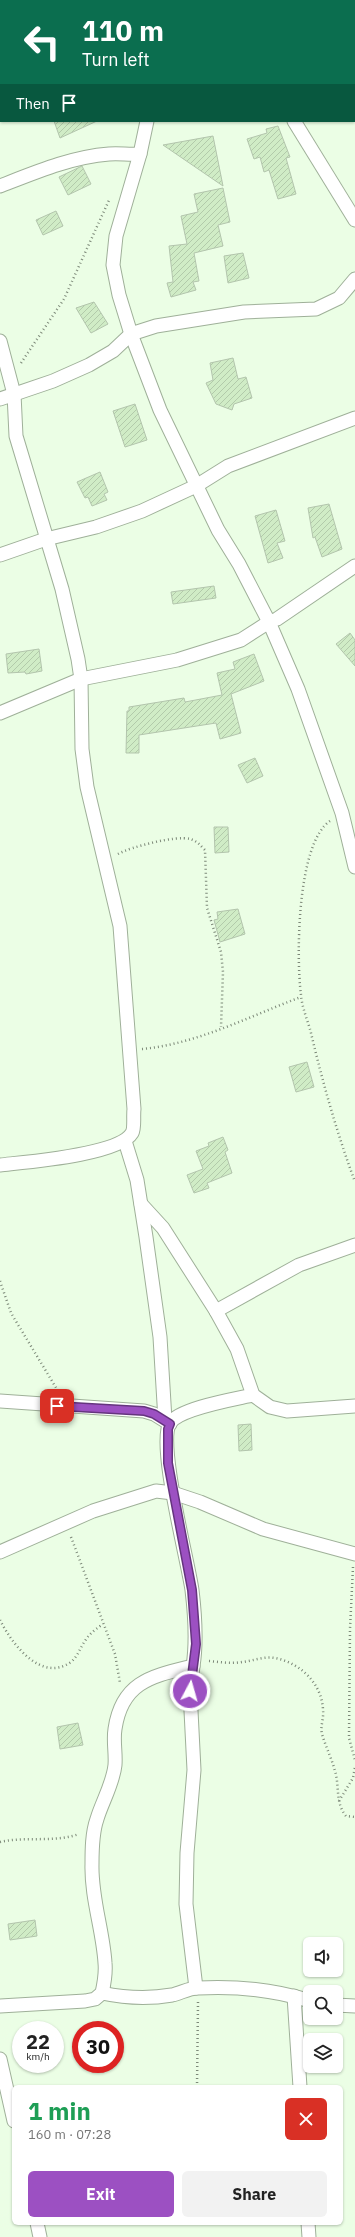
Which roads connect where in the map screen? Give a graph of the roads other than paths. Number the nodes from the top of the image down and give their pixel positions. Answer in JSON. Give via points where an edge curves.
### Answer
{"nodes":[{"id":1,"x":147,"y":122,"type":"edge"},
{"id":2,"x":295,"y":122,"type":"edge"},
{"id":3,"x":140,"y":154,"type":"junction"},
{"id":4,"x":0,"y":186,"type":"edge"},
{"id":5,"x":355,"y":220,"type":"edge"},
{"id":6,"x":355,"y":279,"type":"edge"},
{"id":7,"x":132,"y":334,"type":"junction"},
{"id":8,"x":0,"y":341,"type":"edge"},
{"id":9,"x":14,"y":394,"type":"junction"},
{"id":10,"x":0,"y":399,"type":"edge"},
{"id":11,"x":355,"y":418,"type":"edge"},
{"id":12,"x":196,"y":486,"type":"junction"},
{"id":13,"x":46,"y":539,"type":"junction"},
{"id":14,"x":0,"y":555,"type":"edge"},
{"id":15,"x":355,"y":566,"type":"edge"},
{"id":16,"x":269,"y":622,"type":"junction"},
{"id":17,"x":81,"y":679,"type":"junction"},
{"id":18,"x":0,"y":713,"type":"edge"},
{"id":19,"x":355,"y":867,"type":"edge"},
{"id":20,"x":125,"y":1141,"type":"junction"},
{"id":21,"x":0,"y":1165,"type":"edge"},
{"id":22,"x":141,"y":1204,"type":"junction"},
{"id":23,"x":355,"y":1245,"type":"edge"},
{"id":24,"x":216,"y":1311,"type":"junction"},
{"id":25,"x":253,"y":1395,"type":"junction"},
{"id":26,"x":0,"y":1401,"type":"edge"},
{"id":27,"x":355,"y":1406,"type":"edge"},
{"id":28,"x":167,"y":1422,"type":"junction"},
{"id":29,"x":173,"y":1494,"type":"junction"},
{"id":30,"x":0,"y":1552,"type":"edge"},
{"id":31,"x":355,"y":1554,"type":"edge"},
{"id":32,"x":193,"y":1663,"type":"junction"},
{"id":33,"x":196,"y":1988,"type":"junction"},
{"id":34,"x":102,"y":1994,"type":"junction"},
{"id":35,"x":294,"y":1996,"type":"junction"},
{"id":36,"x":303,"y":1999,"type":"edge"},
{"id":37,"x":343,"y":2005,"type":"edge"},
{"id":38,"x":0,"y":2006,"type":"edge"},
{"id":39,"x":355,"y":2006,"type":"edge"},
{"id":40,"x":0,"y":2059,"type":"edge"},
{"id":41,"x":300,"y":2085,"type":"edge"},
{"id":42,"x":12,"y":2112,"type":"edge"},
{"id":43,"x":37,"y":2225,"type":"edge"},
{"id":44,"x":308,"y":2225,"type":"edge"},
{"id":45,"x":40,"y":2237,"type":"edge"},
{"id":46,"x":309,"y":2237,"type":"edge"}],
"edges":[{"from":1,"to":3,"type":"street"},
{"from":2,"to":5,"type":"street"},
{"from":3,"to":4,"type":"street","via":[[88,157],[25,174]]},
{"from":3,"to":7,"type":"street","via":[[113,253],[119,295]]},
{"from":6,"to":7,"type":"street","via":[[339,298],[316,309],[244,312],[172,322]]},
{"from":7,"to":9,"type":"street","via":[[113,351],[88,365],[53,381]]},
{"from":7,"to":12,"type":"street","via":[[160,410]]},
{"from":8,"to":9,"type":"street"},
{"from":9,"to":10,"type":"street"},
{"from":9,"to":13,"type":"street","via":[[16,436]]},
{"from":11,"to":12,"type":"street","via":[[228,466]]},
{"from":12,"to":13,"type":"street","via":[[135,514]]},
{"from":12,"to":16,"type":"street"},
{"from":13,"to":14,"type":"street"},
{"from":13,"to":17,"type":"street","via":[[72,626]]},
{"from":15,"to":16,"type":"street"},
{"from":16,"to":17,"type":"street","via":[[241,640],[215,649],[177,660]]},
{"from":16,"to":19,"type":"street","via":[[298,689],[342,813]]},
{"from":17,"to":18,"type":"street"},
{"from":17,"to":20,"type":"street","via":[[82,749],[87,787],[120,926],[134,1109],[132,1132]]},
{"from":20,"to":21,"type":"street","via":[[110,1148],[71,1156]]},
{"from":20,"to":22,"type":"street","via":[[137,1180]]},
{"from":22,"to":24,"type":"street","via":[[162,1228]]},
{"from":22,"to":28,"type":"street","via":[[160,1337]]},
{"from":23,"to":24,"type":"street","via":[[299,1265]]},
{"from":24,"to":25,"type":"street","via":[[236,1349]]},
{"from":25,"to":27,"type":"street","via":[[270,1407],[287,1411]]},
{"from":25,"to":28,"type":"street","via":[[195,1409]]},
{"from":26,"to":28,"type":"street","via":[[144,1411]]},
{"from":28,"to":29,"type":"street","via":[[168,1463]]},
{"from":29,"to":30,"type":"street","via":[[156,1491],[137,1496]]},
{"from":29,"to":31,"type":"street","via":[[200,1502],[263,1529]]},
{"from":29,"to":32,"type":"street","via":[[192,1590],[196,1644]]},
{"from":32,"to":33,"type":"street","via":[[190,1691],[194,1770],[187,1853],[186,1904]]},
{"from":32,"to":34,"type":"street","via":[[155,1675],[134,1689],[122,1704],[115,1728],[113,1772],[96,1821],[91,1866],[105,1964]]},
{"from":33,"to":34,"type":"street","via":[[172,1995],[133,1998]]},
{"from":33,"to":35,"type":"street","via":[[239,1988]]},
{"from":34,"to":38,"type":"street","via":[[85,2001]]},
{"from":35,"to":36,"type":"street"},
{"from":35,"to":41,"type":"street"},
{"from":37,"to":39,"type":"street"},
{"from":40,"to":42,"type":"street"},
{"from":43,"to":45,"type":"street"},
{"from":44,"to":46,"type":"street"}]}
